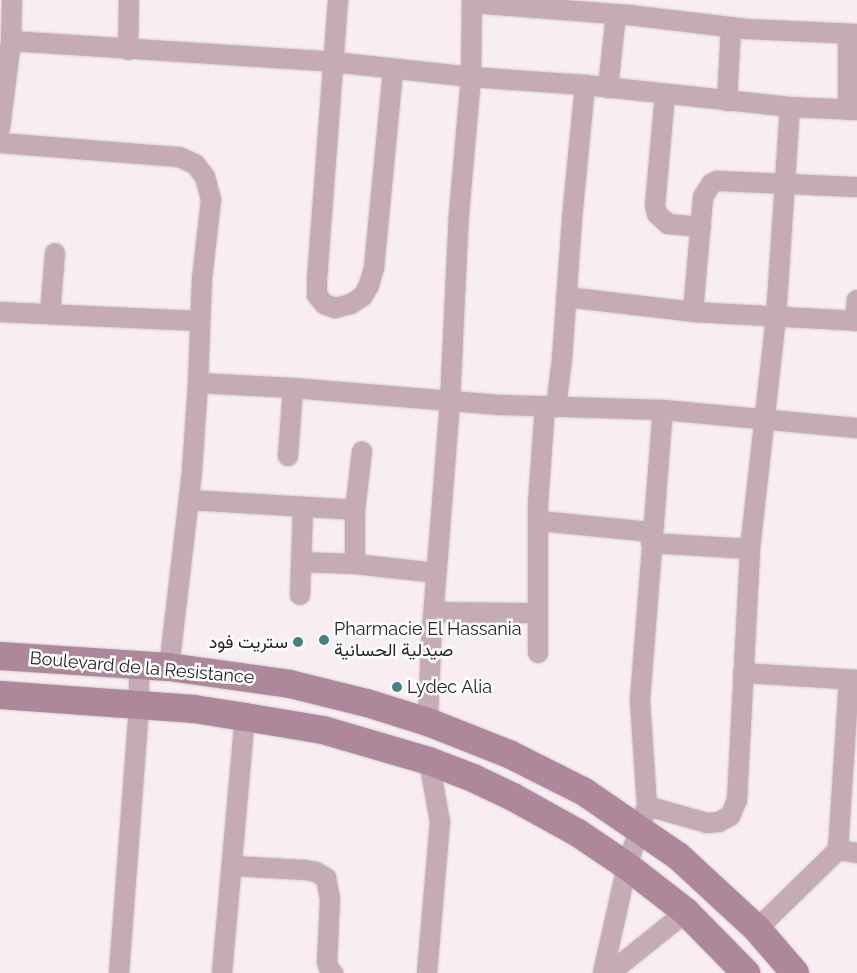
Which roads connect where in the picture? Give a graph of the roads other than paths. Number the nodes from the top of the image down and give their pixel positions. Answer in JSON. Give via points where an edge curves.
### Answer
{"nodes":[{"id":1,"x":12,"y":0,"type":"edge"},
{"id":2,"x":129,"y":0,"type":"edge"},
{"id":3,"x":338,"y":0,"type":"edge"},
{"id":4,"x":472,"y":1,"type":"edge"},
{"id":5,"x":625,"y":10,"type":"edge"},
{"id":6,"x":731,"y":27,"type":"junction"},
{"id":7,"x":852,"y":34,"type":"edge"},
{"id":8,"x":11,"y":41,"type":"junction"},
{"id":9,"x":128,"y":50,"type":"junction"},
{"id":10,"x":333,"y":62,"type":"junction"},
{"id":11,"x":393,"y":69,"type":"junction"},
{"id":12,"x":471,"y":77,"type":"junction"},
{"id":13,"x":584,"y":85,"type":"junction"},
{"id":14,"x":608,"y":88,"type":"junction"},
{"id":15,"x":664,"y":94,"type":"junction"},
{"id":16,"x":727,"y":100,"type":"junction"},
{"id":17,"x":790,"y":107,"type":"junction"},
{"id":18,"x":852,"y":110,"type":"edge"},
{"id":19,"x":0,"y":128,"type":"edge"},
{"id":20,"x":0,"y":143,"type":"edge"},
{"id":21,"x":786,"y":182,"type":"junction"},
{"id":22,"x":857,"y":187,"type":"edge"},
{"id":23,"x":701,"y":227,"type":"junction"},
{"id":24,"x":55,"y":253,"type":"dead end"},
{"id":25,"x":566,"y":298,"type":"junction"},
{"id":26,"x":857,"y":300,"type":"edge"},
{"id":27,"x":0,"y":312,"type":"edge"},
{"id":28,"x":693,"y":312,"type":"junction"},
{"id":29,"x":50,"y":314,"type":"junction"},
{"id":30,"x":776,"y":318,"type":"junction"},
{"id":31,"x":200,"y":320,"type":"junction"},
{"id":32,"x":856,"y":321,"type":"edge"},
{"id":33,"x":198,"y":383,"type":"junction"},
{"id":34,"x":293,"y":388,"type":"junction"},
{"id":35,"x":450,"y":402,"type":"junction"},
{"id":36,"x":550,"y":407,"type":"junction"},
{"id":37,"x":663,"y":410,"type":"junction"},
{"id":38,"x":765,"y":421,"type":"junction"},
{"id":39,"x":857,"y":428,"type":"edge"},
{"id":40,"x":362,"y":451,"type":"dead end"},
{"id":41,"x":288,"y":456,"type":"dead end"},
{"id":42,"x":189,"y":500,"type":"junction"},
{"id":43,"x":302,"y":508,"type":"junction"},
{"id":44,"x":355,"y":510,"type":"junction"},
{"id":45,"x":539,"y":521,"type":"junction"},
{"id":46,"x":652,"y":538,"type":"junction"},
{"id":47,"x":750,"y":549,"type":"junction"},
{"id":48,"x":301,"y":562,"type":"junction"},
{"id":49,"x":355,"y":564,"type":"junction"},
{"id":50,"x":436,"y":573,"type":"junction"},
{"id":51,"x":300,"y":595,"type":"dead end"},
{"id":52,"x":434,"y":612,"type":"junction"},
{"id":53,"x":537,"y":613,"type":"junction"},
{"id":54,"x":538,"y":653,"type":"dead end"},
{"id":55,"x":0,"y":656,"type":"edge"},
{"id":56,"x":139,"y":664,"type":"junction"},
{"id":57,"x":169,"y":667,"type":"junction"},
{"id":58,"x":744,"y":672,"type":"junction"},
{"id":59,"x":853,"y":680,"type":"edge"},
{"id":60,"x":0,"y":694,"type":"edge"},
{"id":61,"x":139,"y":706,"type":"junction"},
{"id":62,"x":245,"y":717,"type":"junction"},
{"id":63,"x":428,"y":722,"type":"junction"},
{"id":64,"x":428,"y":761,"type":"junction"},
{"id":65,"x":643,"y":818,"type":"junction"},
{"id":66,"x":847,"y":851,"type":"edge"},
{"id":67,"x":233,"y":866,"type":"junction"},
{"id":68,"x":627,"y":866,"type":"junction"},
{"id":69,"x":686,"y":912,"type":"junction"},
{"id":70,"x":757,"y":929,"type":"junction"},
{"id":71,"x":119,"y":973,"type":"edge"},
{"id":72,"x":222,"y":973,"type":"edge"},
{"id":73,"x":333,"y":973,"type":"edge"},
{"id":74,"x":427,"y":973,"type":"edge"},
{"id":75,"x":603,"y":973,"type":"edge"},
{"id":76,"x":610,"y":973,"type":"edge"},
{"id":77,"x":746,"y":973,"type":"edge"},
{"id":78,"x":795,"y":973,"type":"edge"}],
"edges":[{"from":1,"to":8,"type":"street"},
{"from":2,"to":9,"type":"street"},
{"from":3,"to":10,"type":"street"},
{"from":4,"to":5,"type":"street"},
{"from":4,"to":12,"type":"street"},
{"from":5,"to":6,"type":"street"},
{"from":5,"to":14,"type":"street"},
{"from":6,"to":7,"type":"street"},
{"from":6,"to":16,"type":"street"},
{"from":7,"to":18,"type":"street"},
{"from":8,"to":9,"type":"street"},
{"from":8,"to":19,"type":"street"},
{"from":9,"to":10,"type":"street"},
{"from":10,"to":11,"type":"street"},
{"from":10,"to":11,"type":"street","via":[[317,295],[324,304],[335,308],[351,304],[363,296],[374,268]]},
{"from":11,"to":12,"type":"street"},
{"from":12,"to":13,"type":"street"},
{"from":12,"to":35,"type":"street","via":[[461,187]]},
{"from":13,"to":14,"type":"street"},
{"from":13,"to":25,"type":"street"},
{"from":14,"to":15,"type":"street"},
{"from":15,"to":16,"type":"street"},
{"from":15,"to":23,"type":"street","via":[[654,205],[657,214],[668,224]]},
{"from":16,"to":17,"type":"street"},
{"from":17,"to":18,"type":"street"},
{"from":17,"to":21,"type":"street"},
{"from":20,"to":31,"type":"street","via":[[162,154],[194,164],[205,177],[211,200]]},
{"from":21,"to":22,"type":"street"},
{"from":21,"to":23,"type":"street","via":[[717,181],[711,184],[703,197]]},
{"from":21,"to":30,"type":"street"},
{"from":23,"to":28,"type":"street"},
{"from":24,"to":29,"type":"street"},
{"from":25,"to":28,"type":"street"},
{"from":25,"to":36,"type":"street","via":[[562,359]]},
{"from":26,"to":32,"type":"street"},
{"from":27,"to":29,"type":"street"},
{"from":28,"to":30,"type":"street"},
{"from":29,"to":31,"type":"street"},
{"from":30,"to":32,"type":"street"},
{"from":30,"to":38,"type":"street"},
{"from":31,"to":33,"type":"street"},
{"from":33,"to":34,"type":"street"},
{"from":33,"to":42,"type":"street"},
{"from":34,"to":35,"type":"street"},
{"from":34,"to":41,"type":"street"},
{"from":35,"to":36,"type":"street"},
{"from":35,"to":50,"type":"street"},
{"from":36,"to":37,"type":"street"},
{"from":36,"to":45,"type":"street","via":[[539,461]]},
{"from":37,"to":38,"type":"street"},
{"from":37,"to":46,"type":"street"},
{"from":38,"to":39,"type":"street"},
{"from":38,"to":47,"type":"street"},
{"from":40,"to":44,"type":"street"},
{"from":42,"to":43,"type":"street"},
{"from":42,"to":57,"type":"street"},
{"from":43,"to":44,"type":"street"},
{"from":43,"to":48,"type":"street"},
{"from":44,"to":49,"type":"street"},
{"from":45,"to":46,"type":"street"},
{"from":45,"to":53,"type":"street"},
{"from":46,"to":47,"type":"street"},
{"from":46,"to":65,"type":"street","via":[[640,700]]},
{"from":47,"to":58,"type":"street"},
{"from":48,"to":49,"type":"street"},
{"from":48,"to":51,"type":"street"},
{"from":49,"to":50,"type":"street"},
{"from":50,"to":52,"type":"street"},
{"from":52,"to":53,"type":"street"},
{"from":52,"to":63,"type":"street"},
{"from":53,"to":54,"type":"street"},
{"from":55,"to":56,"type":"main road","name":"Boulevard de la Resistance"},
{"from":56,"to":57,"type":"main road","name":"Boulevard de la Resistance"},
{"from":56,"to":61,"type":"street"},
{"from":57,"to":63,"type":"main road","name":"Boulevard de la Resistance","via":[[290,684]]},
{"from":58,"to":59,"type":"street"},
{"from":58,"to":65,"type":"street","via":[[737,800],[730,816],[719,822],[707,823]]},
{"from":59,"to":66,"type":"street"},
{"from":60,"to":61,"type":"main road","name":"Boulevard de la Resistance"},
{"from":61,"to":62,"type":"main road","name":"Boulevard de la Resistance","via":[[194,709]]},
{"from":61,"to":71,"type":"street"},
{"from":62,"to":64,"type":"main road","name":"Boulevard de la Resistance","via":[[323,730]]},
{"from":62,"to":67,"type":"street"},
{"from":63,"to":65,"type":"main road","name":"Boulevard de la Resistance","via":[[509,754]]},
{"from":64,"to":68,"type":"main road","name":"Boulevard de la Resistance","via":[[513,797],[578,833]]},
{"from":64,"to":74,"type":"street","via":[[440,822]]},
{"from":65,"to":68,"type":"street"},
{"from":65,"to":70,"type":"main road","name":"Boulevard de la Resistance","via":[[678,856]]},
{"from":66,"to":70,"type":"street"},
{"from":67,"to":72,"type":"street"},
{"from":67,"to":73,"type":"street","via":[[304,870],[326,878],[330,899],[326,953]]},
{"from":68,"to":69,"type":"main road","name":"Boulevard de la Resistance"},
{"from":68,"to":75,"type":"street"},
{"from":69,"to":76,"type":"street"},
{"from":69,"to":77,"type":"main road","name":"Boulevard de la Resistance"},
{"from":70,"to":78,"type":"main road","name":"Boulevard de la Resistance"}]}
